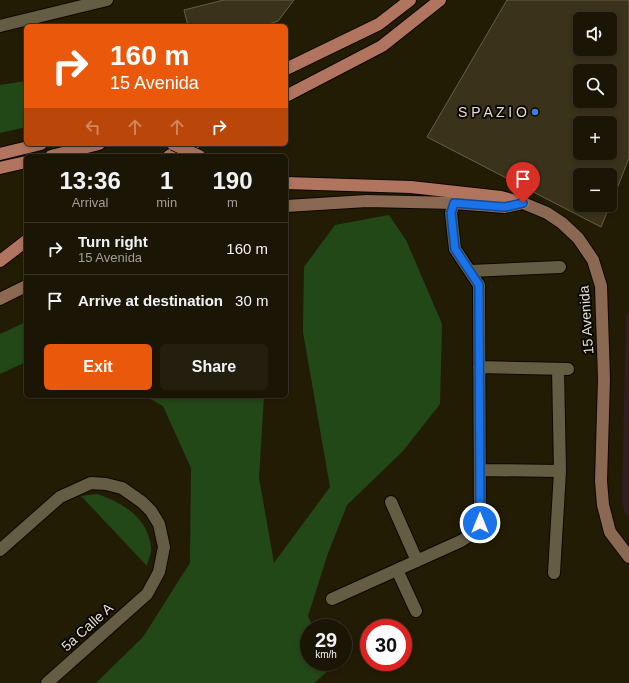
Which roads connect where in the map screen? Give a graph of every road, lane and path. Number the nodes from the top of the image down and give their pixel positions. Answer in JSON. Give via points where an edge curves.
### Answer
{"nodes":[{"id":1,"x":107,"y":0,"type":"edge"},
{"id":2,"x":410,"y":0,"type":"edge"},
{"id":3,"x":440,"y":0,"type":"edge"},
{"id":4,"x":0,"y":26,"type":"edge"},
{"id":5,"x":288,"y":68,"type":"edge"},
{"id":6,"x":288,"y":95,"type":"edge"},
{"id":7,"x":34,"y":146,"type":"edge"},
{"id":8,"x":91,"y":146,"type":"edge"},
{"id":9,"x":177,"y":146,"type":"edge"},
{"id":10,"x":190,"y":146,"type":"edge"},
{"id":11,"x":0,"y":154,"type":"edge"},
{"id":12,"x":59,"y":154,"type":"edge"},
{"id":13,"x":173,"y":154,"type":"edge"},
{"id":14,"x":195,"y":154,"type":"edge"},
{"id":15,"x":24,"y":162,"type":"edge"},
{"id":16,"x":0,"y":168,"type":"edge"},
{"id":17,"x":288,"y":183,"type":"edge"},
{"id":18,"x":519,"y":202,"type":"junction"},
{"id":19,"x":454,"y":203,"type":"junction"},
{"id":20,"x":288,"y":206,"type":"edge"},
{"id":21,"x":24,"y":243,"type":"edge"},
{"id":22,"x":0,"y":261,"type":"edge"},
{"id":23,"x":560,"y":267,"type":"dead end"},
{"id":24,"x":470,"y":271,"type":"junction"},
{"id":25,"x":24,"y":287,"type":"edge"},
{"id":26,"x":0,"y":299,"type":"edge"},
{"id":27,"x":480,"y":367,"type":"junction"},
{"id":28,"x":480,"y":470,"type":"junction"},
{"id":29,"x":560,"y":470,"type":"junction"},
{"id":30,"x":391,"y":502,"type":"dead end"},
{"id":31,"x":0,"y":550,"type":"edge"},
{"id":32,"x":629,"y":557,"type":"edge"},
{"id":33,"x":416,"y":561,"type":"junction"},
{"id":34,"x":397,"y":570,"type":"junction"},
{"id":35,"x":554,"y":573,"type":"dead end"},
{"id":36,"x":332,"y":599,"type":"dead end"},
{"id":37,"x":416,"y":611,"type":"dead end"},
{"id":38,"x":47,"y":683,"type":"edge"}],
"edges":[{"from":1,"to":4,"type":"street"},
{"from":2,"to":5,"type":"main road","via":[[379,24]]},
{"from":3,"to":6,"type":"main road","via":[[382,46]]},
{"from":7,"to":11,"type":"main road"},
{"from":8,"to":12,"type":"main road"},
{"from":9,"to":14,"type":"main road","bridge":true},
{"from":10,"to":13,"type":"main road"},
{"from":15,"to":16,"type":"main road"},
{"from":17,"to":18,"type":"main road","via":[[412,187],[501,197]]},
{"from":18,"to":19,"type":"street","via":[[505,207]]},
{"from":18,"to":32,"type":"street","name":"15 Avenida","via":[[547,213],[562,223],[578,238],[593,260],[601,286],[603,332],[603,505],[610,532]]},
{"from":19,"to":20,"type":"street","via":[[367,201]]},
{"from":19,"to":24,"type":"street","via":[[451,213],[455,249]]},
{"from":21,"to":22,"type":"main road"},
{"from":23,"to":24,"type":"street"},
{"from":24,"to":27,"type":"street","via":[[479,285]]},
{"from":25,"to":26,"type":"street"},
{"from":27,"to":28,"type":"street"},
{"from":27,"to":29,"type":"street","via":[[563,369]]},
{"from":28,"to":29,"type":"street"},
{"from":28,"to":33,"type":"street","via":[[480,523],[477,531]]},
{"from":29,"to":35,"type":"street"},
{"from":30,"to":33,"type":"street"},
{"from":31,"to":38,"type":"street","name":"5a Calle A","via":[[60,497],[91,484],[122,488],[142,502],[159,524],[164,547],[159,572],[147,594]]},
{"from":33,"to":34,"type":"street"},
{"from":34,"to":36,"type":"street"},
{"from":34,"to":37,"type":"street"}]}
